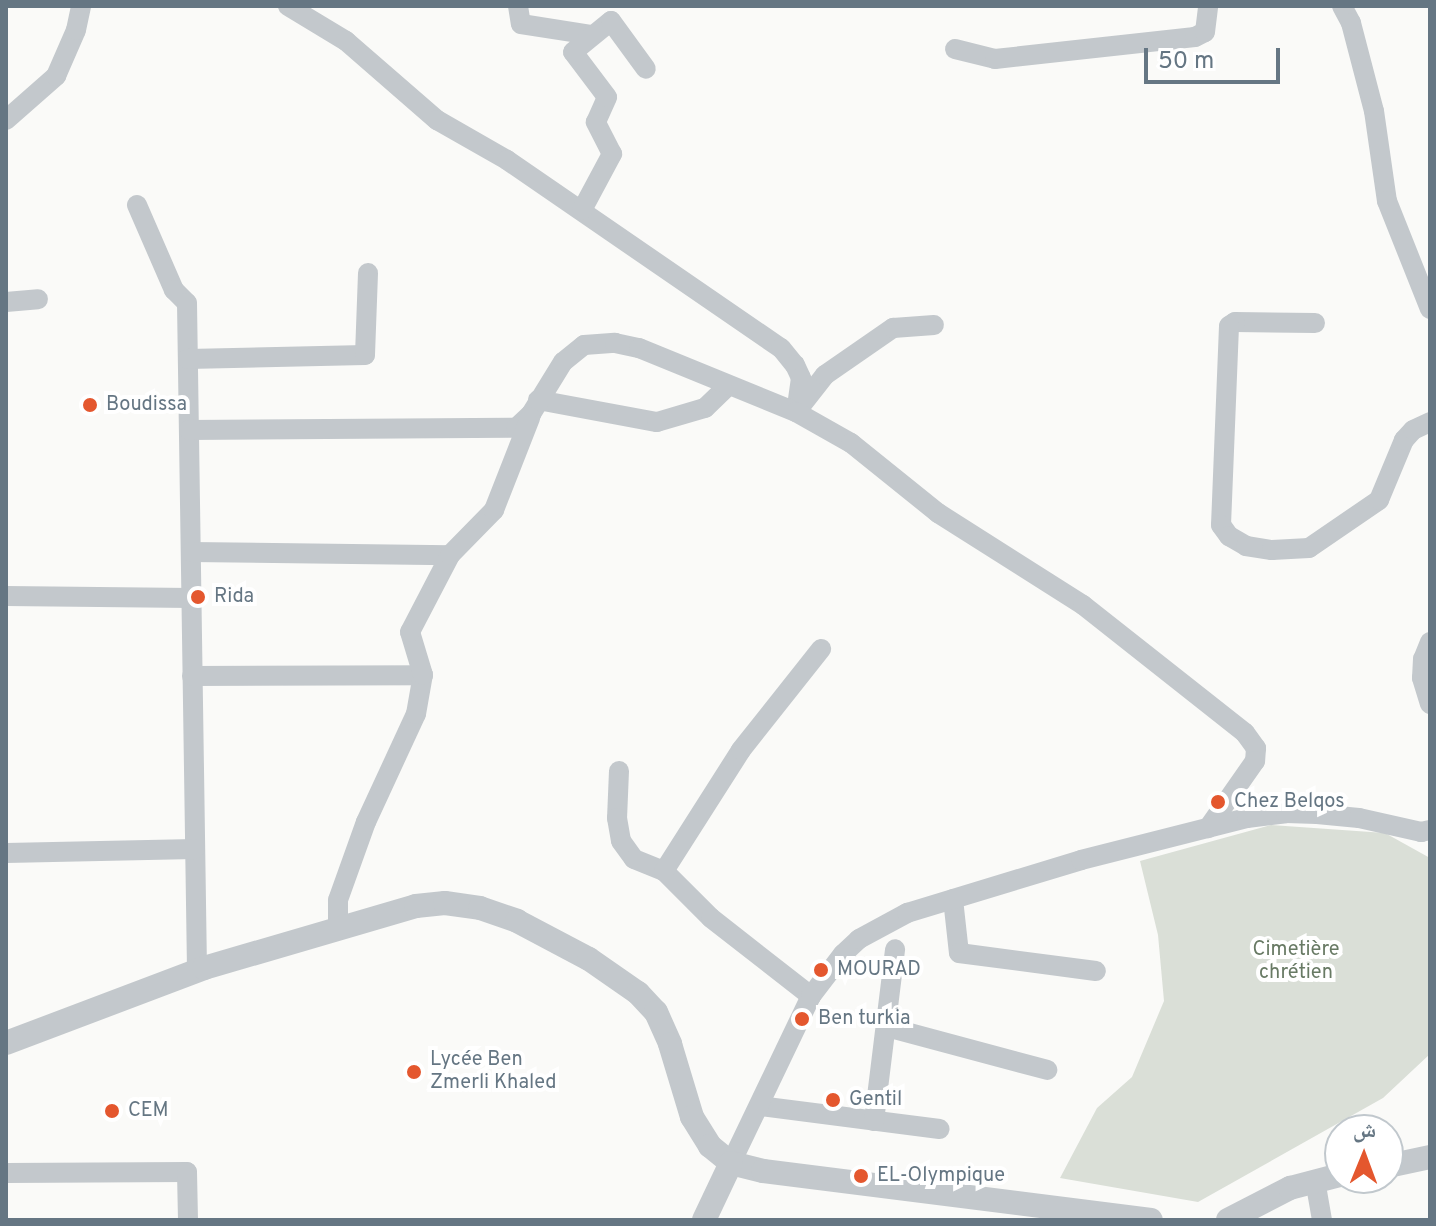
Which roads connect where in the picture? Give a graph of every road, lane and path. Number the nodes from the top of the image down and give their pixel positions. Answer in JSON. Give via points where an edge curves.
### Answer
{"nodes":[{"id":1,"x":81,"y":6,"type":"edge"},
{"id":2,"x":288,"y":6,"type":"edge"},
{"id":3,"x":315,"y":6,"type":"edge"},
{"id":4,"x":518,"y":6,"type":"edge"},
{"id":5,"x":1208,"y":6,"type":"edge"},
{"id":6,"x":1342,"y":6,"type":"edge"},
{"id":7,"x":322,"y":27,"type":"junction"},
{"id":8,"x":592,"y":35,"type":"junction"},
{"id":9,"x":955,"y":49,"type":"dead end"},
{"id":10,"x":646,"y":69,"type":"dead end"},
{"id":11,"x":6,"y":120,"type":"edge"},
{"id":12,"x":137,"y":205,"type":"dead end"},
{"id":13,"x":582,"y":210,"type":"junction"},
{"id":14,"x":368,"y":273,"type":"dead end"},
{"id":15,"x":38,"y":299,"type":"dead end"},
{"id":16,"x":6,"y":302,"type":"edge"},
{"id":17,"x":1430,"y":309,"type":"edge"},
{"id":18,"x":1315,"y":323,"type":"dead end"},
{"id":19,"x":934,"y":325,"type":"dead end"},
{"id":20,"x":188,"y":359,"type":"junction"},
{"id":21,"x":728,"y":386,"type":"junction"},
{"id":22,"x":537,"y":403,"type":"junction"},
{"id":23,"x":796,"y":412,"type":"junction"},
{"id":24,"x":1430,"y":422,"type":"edge"},
{"id":25,"x":189,"y":430,"type":"junction"},
{"id":26,"x":191,"y":552,"type":"junction"},
{"id":27,"x":450,"y":555,"type":"junction"},
{"id":28,"x":6,"y":596,"type":"edge"},
{"id":29,"x":191,"y":598,"type":"junction"},
{"id":30,"x":1430,"y":642,"type":"edge"},
{"id":31,"x":821,"y":649,"type":"dead end"},
{"id":32,"x":423,"y":675,"type":"junction"},
{"id":33,"x":192,"y":676,"type":"junction"},
{"id":34,"x":1430,"y":704,"type":"edge"},
{"id":35,"x":619,"y":771,"type":"dead end"},
{"id":36,"x":1208,"y":828,"type":"junction"},
{"id":37,"x":1430,"y":830,"type":"edge"},
{"id":38,"x":195,"y":849,"type":"junction"},
{"id":39,"x":6,"y":853,"type":"edge"},
{"id":40,"x":664,"y":871,"type":"junction"},
{"id":41,"x":953,"y":899,"type":"junction"},
{"id":42,"x":338,"y":929,"type":"junction"},
{"id":43,"x":895,"y":949,"type":"dead end"},
{"id":44,"x":197,"y":971,"type":"junction"},
{"id":45,"x":1096,"y":971,"type":"dead end"},
{"id":46,"x":811,"y":996,"type":"junction"},
{"id":47,"x":887,"y":1027,"type":"junction"},
{"id":48,"x":6,"y":1043,"type":"edge"},
{"id":49,"x":1047,"y":1070,"type":"dead end"},
{"id":50,"x":760,"y":1106,"type":"junction"},
{"id":51,"x":874,"y":1121,"type":"junction"},
{"id":52,"x":940,"y":1129,"type":"dead end"},
{"id":53,"x":1430,"y":1157,"type":"edge"},
{"id":54,"x":731,"y":1163,"type":"junction"},
{"id":55,"x":1404,"y":1163,"type":"edge"},
{"id":56,"x":6,"y":1173,"type":"edge"},
{"id":57,"x":1324,"y":1178,"type":"edge"},
{"id":58,"x":1315,"y":1180,"type":"junction"},
{"id":59,"x":188,"y":1220,"type":"edge"},
{"id":60,"x":704,"y":1220,"type":"edge"},
{"id":61,"x":1151,"y":1220,"type":"edge"},
{"id":62,"x":1228,"y":1220,"type":"edge"},
{"id":63,"x":1322,"y":1220,"type":"edge"}],
"edges":[{"from":1,"to":11,"type":"street","via":[[56,76]]},
{"from":2,"to":7,"type":"street"},
{"from":3,"to":7,"type":"street"},
{"from":4,"to":8,"type":"street","via":[[521,24]]},
{"from":5,"to":9,"type":"street","via":[[1205,32],[1195,37],[995,59]]},
{"from":6,"to":17,"type":"street","via":[[1374,111],[1387,201]]},
{"from":7,"to":13,"type":"street","via":[[346,41],[437,120]]},
{"from":8,"to":10,"type":"street","via":[[611,21]]},
{"from":8,"to":13,"type":"street","via":[[573,52],[607,97],[596,122],[612,154]]},
{"from":12,"to":20,"type":"street","via":[[174,290],[187,303]]},
{"from":13,"to":23,"type":"street","via":[[781,348],[801,378]]},
{"from":14,"to":20,"type":"street","via":[[365,355]]},
{"from":15,"to":16,"type":"street"},
{"from":18,"to":24,"type":"street","via":[[1229,326],[1221,525],[1229,536],[1246,546],[1272,550],[1309,548],[1379,500],[1404,440]]},
{"from":19,"to":23,"type":"street","via":[[893,328],[825,375]]},
{"from":20,"to":25,"type":"street"},
{"from":21,"to":22,"type":"street","via":[[705,408],[657,422]]},
{"from":21,"to":22,"type":"street","via":[[639,348],[584,345],[563,362]]},
{"from":21,"to":23,"type":"street"},
{"from":22,"to":25,"type":"street","via":[[516,428]]},
{"from":22,"to":27,"type":"street","via":[[494,510]]},
{"from":23,"to":36,"type":"street","via":[[851,443],[938,513],[1083,605],[1245,733],[1256,748],[1255,761]]},
{"from":25,"to":26,"type":"street"},
{"from":26,"to":27,"type":"street"},
{"from":26,"to":29,"type":"street"},
{"from":27,"to":32,"type":"street","via":[[410,632]]},
{"from":28,"to":29,"type":"street"},
{"from":29,"to":33,"type":"street"},
{"from":30,"to":34,"type":"street","via":[[1422,678]]},
{"from":31,"to":40,"type":"street","via":[[741,750]]},
{"from":32,"to":33,"type":"street"},
{"from":32,"to":42,"type":"street","via":[[416,714],[366,822],[338,900]]},
{"from":33,"to":38,"type":"street"},
{"from":35,"to":40,"type":"street","via":[[621,841],[634,859]]},
{"from":36,"to":37,"type":"street","via":[[1286,813]]},
{"from":36,"to":41,"type":"street"},
{"from":38,"to":39,"type":"street"},
{"from":38,"to":44,"type":"street"},
{"from":40,"to":46,"type":"street","via":[[711,918]]},
{"from":41,"to":45,"type":"street","via":[[959,953]]},
{"from":41,"to":46,"type":"street","via":[[907,913],[859,939]]},
{"from":42,"to":44,"type":"street"},
{"from":42,"to":54,"type":"street","via":[[445,903],[517,921],[589,959],[656,1012],[692,1117],[710,1146]]},
{"from":43,"to":47,"type":"street"},
{"from":44,"to":48,"type":"street"},
{"from":46,"to":50,"type":"street"},
{"from":47,"to":49,"type":"street"},
{"from":47,"to":51,"type":"street"},
{"from":50,"to":51,"type":"street"},
{"from":50,"to":54,"type":"street"},
{"from":51,"to":52,"type":"street"},
{"from":53,"to":55,"type":"street"},
{"from":54,"to":60,"type":"street"},
{"from":54,"to":61,"type":"street"},
{"from":56,"to":59,"type":"street","via":[[187,1172]]},
{"from":57,"to":58,"type":"street"},
{"from":58,"to":62,"type":"street"},
{"from":58,"to":63,"type":"street"}]}
